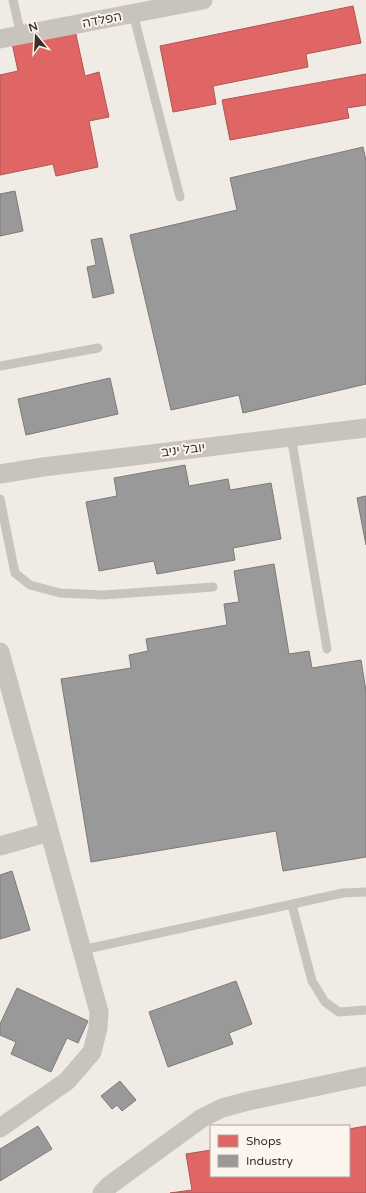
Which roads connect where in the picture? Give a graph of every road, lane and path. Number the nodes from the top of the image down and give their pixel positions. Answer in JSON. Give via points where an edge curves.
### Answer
{"nodes":[{"id":1,"x":13,"y":0,"type":"edge"},
{"id":2,"x":203,"y":0,"type":"edge"},
{"id":3,"x":133,"y":13,"type":"junction"},
{"id":4,"x":21,"y":35,"type":"junction"},
{"id":5,"x":0,"y":39,"type":"edge"},
{"id":6,"x":180,"y":197,"type":"dead end"},
{"id":7,"x":98,"y":348,"type":"dead end"},
{"id":8,"x":0,"y":366,"type":"edge"},
{"id":9,"x":366,"y":428,"type":"edge"},
{"id":10,"x":291,"y":436,"type":"junction"},
{"id":11,"x":0,"y":474,"type":"edge"},
{"id":12,"x":0,"y":499,"type":"edge"},
{"id":13,"x":213,"y":587,"type":"dead end"},
{"id":14,"x":327,"y":649,"type":"dead end"},
{"id":15,"x":0,"y":652,"type":"edge"},
{"id":16,"x":49,"y":832,"type":"junction"},
{"id":17,"x":0,"y":846,"type":"edge"},
{"id":18,"x":366,"y":892,"type":"edge"},
{"id":19,"x":292,"y":904,"type":"junction"},
{"id":20,"x":82,"y":950,"type":"junction"},
{"id":21,"x":366,"y":1010,"type":"edge"},
{"id":22,"x":366,"y":1076,"type":"edge"},
{"id":23,"x":0,"y":1128,"type":"edge"},
{"id":24,"x":102,"y":1193,"type":"edge"}],
"edges":[{"from":1,"to":4,"type":"lane"},
{"from":2,"to":3,"type":"street","name":"הפלדה"},
{"from":3,"to":4,"type":"street","name":"הפלדה"},
{"from":3,"to":6,"type":"lane"},
{"from":4,"to":5,"type":"street","name":"הפלדה"},
{"from":7,"to":8,"type":"lane"},
{"from":9,"to":10,"type":"street","name":"יובל יניב"},
{"from":10,"to":11,"type":"street","name":"יובל יניב"},
{"from":10,"to":14,"type":"lane"},
{"from":12,"to":13,"type":"lane","via":[[15,574],[30,585],[60,593],[104,595]]},
{"from":15,"to":16,"type":"street"},
{"from":16,"to":17,"type":"street"},
{"from":16,"to":20,"type":"street"},
{"from":18,"to":19,"type":"lane","via":[[342,893]]},
{"from":19,"to":20,"type":"lane"},
{"from":19,"to":21,"type":"lane","via":[[312,981],[325,1002],[340,1012]]},
{"from":20,"to":23,"type":"street","via":[[98,1012],[98,1028],[92,1052],[67,1081]]},
{"from":22,"to":24,"type":"street","via":[[222,1108],[202,1118]]}]}
